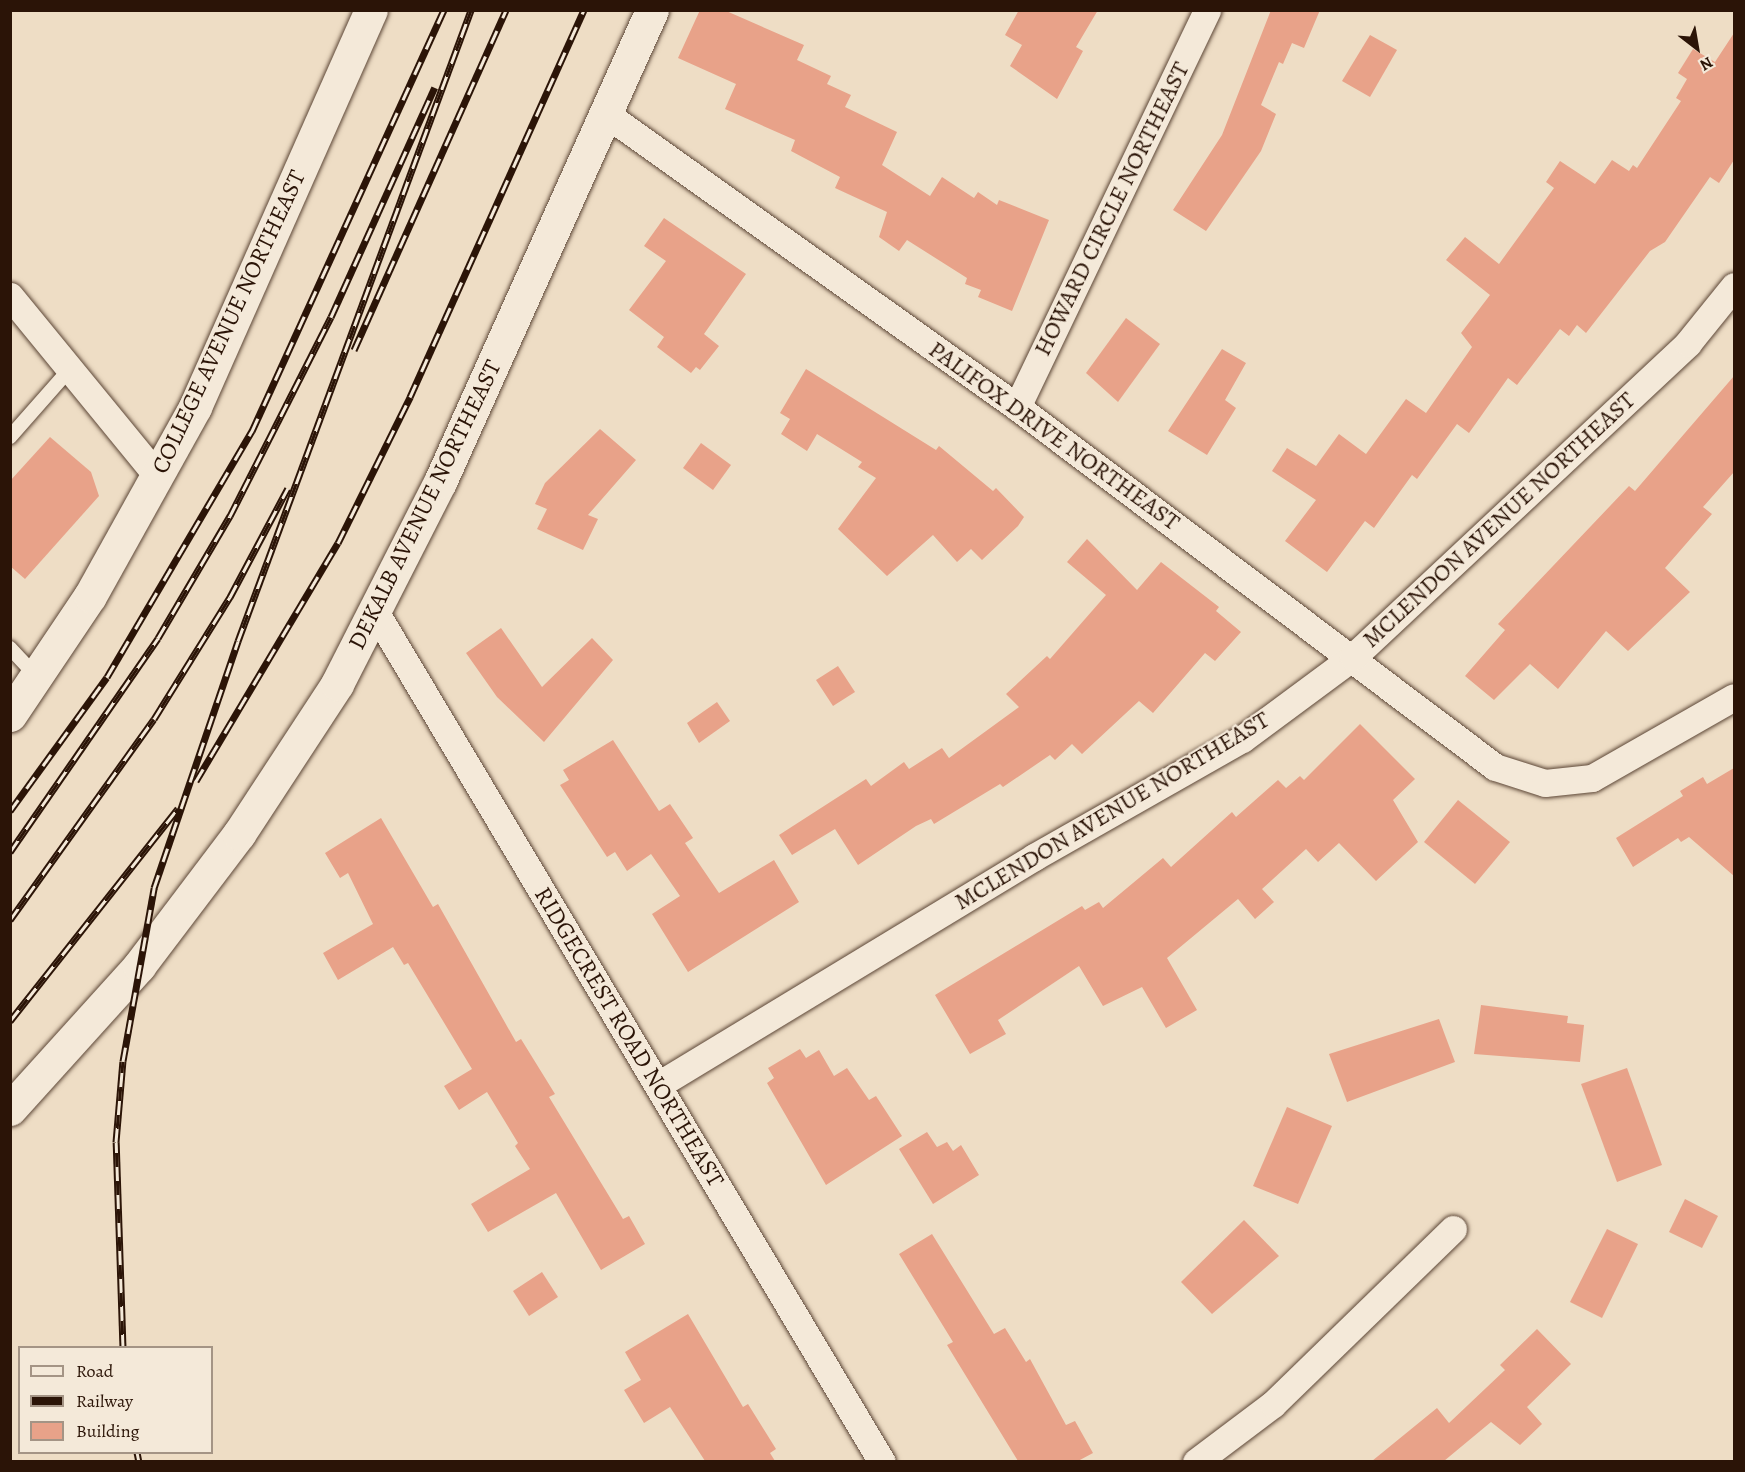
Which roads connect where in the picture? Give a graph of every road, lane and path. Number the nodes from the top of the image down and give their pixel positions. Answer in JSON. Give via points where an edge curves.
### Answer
{"nodes":[{"id":1,"x":371,"y":10,"type":"edge"},
{"id":2,"x":652,"y":10,"type":"edge"},
{"id":3,"x":1207,"y":10,"type":"edge"},
{"id":4,"x":606,"y":114,"type":"junction"},
{"id":5,"x":1734,"y":286,"type":"edge"},
{"id":6,"x":10,"y":296,"type":"edge"},
{"id":7,"x":70,"y":369,"type":"junction"},
{"id":8,"x":1017,"y":407,"type":"junction"},
{"id":9,"x":10,"y":437,"type":"edge"},
{"id":10,"x":158,"y":477,"type":"junction"},
{"id":11,"x":376,"y":613,"type":"junction"},
{"id":12,"x":10,"y":648,"type":"edge"},
{"id":13,"x":1353,"y":657,"type":"junction"},
{"id":14,"x":37,"y":677,"type":"junction"},
{"id":15,"x":1734,"y":697,"type":"edge"},
{"id":16,"x":10,"y":715,"type":"edge"},
{"id":17,"x":658,"y":1085,"type":"junction"},
{"id":18,"x":10,"y":1109,"type":"edge"},
{"id":19,"x":1453,"y":1229,"type":"dead end"},
{"id":20,"x":882,"y":1461,"type":"edge"},
{"id":21,"x":1196,"y":1461,"type":"edge"}],
"edges":[{"from":1,"to":10,"type":"main road","name":"COLLEGE AVENUE NORTHEAST","via":[[195,407]]},
{"from":2,"to":4,"type":"main road","name":"DEKALB AVENUE NORTHEAST"},
{"from":3,"to":8,"type":"street","name":"HOWARD CIRCLE NORTHEAST"},
{"from":4,"to":8,"type":"street","name":"PALIFOX DRIVE NORTHEAST"},
{"from":4,"to":11,"type":"main road","name":"DEKALB AVENUE NORTHEAST","via":[[445,472]]},
{"from":5,"to":13,"type":"street","name":"MCLENDON AVENUE NORTHEAST","via":[[1688,344]]},
{"from":6,"to":7,"type":"street"},
{"from":7,"to":9,"type":"lane"},
{"from":7,"to":10,"type":"street"},
{"from":8,"to":13,"type":"street","name":"PALIFOX DRIVE NORTHEAST"},
{"from":10,"to":14,"type":"main road","name":"COLLEGE AVENUE NORTHEAST","via":[[90,596]]},
{"from":11,"to":17,"type":"street","name":"RIDGECREST ROAD NORTHEAST"},
{"from":11,"to":18,"type":"main road","name":"DEKALB AVENUE NORTHEAST","via":[[283,770],[139,966]]},
{"from":12,"to":14,"type":"lane"},
{"from":13,"to":15,"type":"street","name":"PALIFOX DRIVE NORTHEAST","via":[[1495,767],[1545,783],[1592,778]]},
{"from":13,"to":17,"type":"street","name":"MCLENDON AVENUE NORTHEAST","via":[[1242,739],[1034,857]]},
{"from":14,"to":16,"type":"main road","name":"COLLEGE AVENUE NORTHEAST"},
{"from":17,"to":20,"type":"street","name":"RIDGECREST ROAD NORTHEAST"},
{"from":19,"to":21,"type":"street","via":[[1273,1404]]}]}
